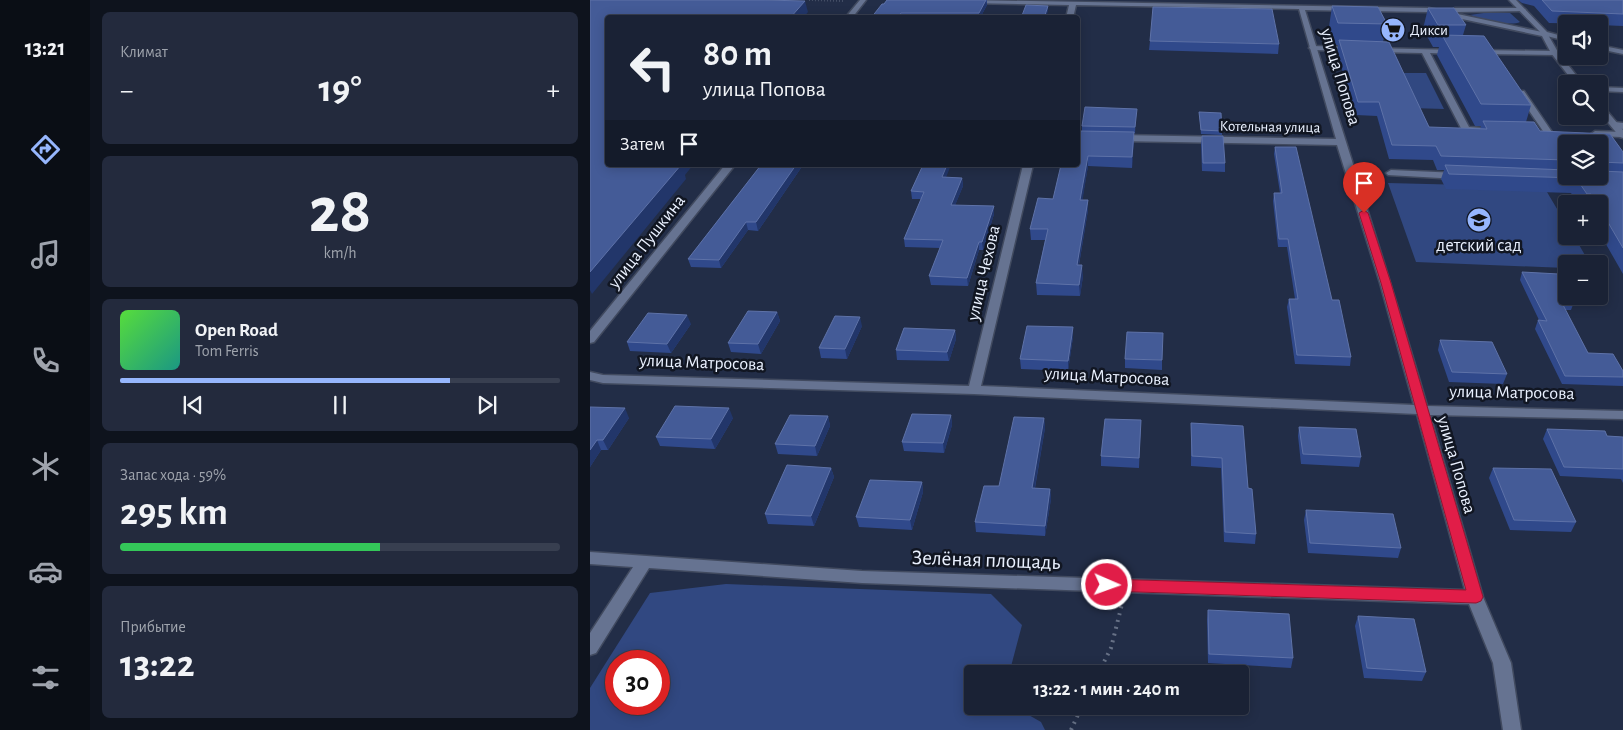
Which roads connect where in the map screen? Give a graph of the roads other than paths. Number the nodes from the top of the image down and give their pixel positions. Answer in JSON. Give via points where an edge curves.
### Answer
{"nodes":[{"id":1,"x":863,"y":0,"type":"edge"},
{"id":2,"x":1512,"y":0,"type":"edge"},
{"id":3,"x":965,"y":1,"type":"edge"},
{"id":4,"x":1073,"y":3,"type":"junction"},
{"id":5,"x":1302,"y":9,"type":"junction"},
{"id":6,"x":1429,"y":10,"type":"junction"},
{"id":7,"x":1523,"y":10,"type":"junction"},
{"id":8,"x":850,"y":15,"type":"edge"},
{"id":9,"x":1070,"y":15,"type":"edge"},
{"id":10,"x":1545,"y":34,"type":"junction"},
{"id":11,"x":1558,"y":37,"type":"edge"},
{"id":12,"x":1313,"y":48,"type":"junction"},
{"id":13,"x":1608,"y":49,"type":"edge"},
{"id":14,"x":1360,"y":50,"type":"edge"},
{"id":15,"x":1369,"y":50,"type":"edge"},
{"id":16,"x":1425,"y":51,"type":"junction"},
{"id":17,"x":1463,"y":52,"type":"edge"},
{"id":18,"x":1472,"y":52,"type":"edge"},
{"id":19,"x":1623,"y":52,"type":"edge"},
{"id":20,"x":1555,"y":53,"type":"junction"},
{"id":21,"x":1572,"y":75,"type":"edge"},
{"id":22,"x":1517,"y":87,"type":"edge"},
{"id":23,"x":1608,"y":89,"type":"edge"},
{"id":24,"x":1623,"y":90,"type":"edge"},
{"id":25,"x":1608,"y":116,"type":"edge"},
{"id":26,"x":1493,"y":130,"type":"edge"},
{"id":27,"x":1621,"y":130,"type":"edge"},
{"id":28,"x":1539,"y":132,"type":"edge"},
{"id":29,"x":1548,"y":132,"type":"junction"},
{"id":30,"x":1558,"y":132,"type":"edge"},
{"id":31,"x":1586,"y":133,"type":"edge"},
{"id":32,"x":1107,"y":138,"type":"edge"},
{"id":33,"x":1341,"y":142,"type":"junction"},
{"id":34,"x":728,"y":167,"type":"edge"},
{"id":35,"x":1028,"y":167,"type":"edge"},
{"id":36,"x":1391,"y":174,"type":"dead end"},
{"id":37,"x":1468,"y":176,"type":"edge"},
{"id":38,"x":590,"y":339,"type":"edge"},
{"id":39,"x":590,"y":376,"type":"edge"},
{"id":40,"x":974,"y":390,"type":"junction"},
{"id":41,"x":1422,"y":410,"type":"junction"},
{"id":42,"x":1623,"y":415,"type":"edge"},
{"id":43,"x":590,"y":558,"type":"edge"},
{"id":44,"x":645,"y":562,"type":"junction"},
{"id":45,"x":1476,"y":597,"type":"junction"},
{"id":46,"x":590,"y":648,"type":"edge"},
{"id":47,"x":1512,"y":730,"type":"edge"}],
"edges":[{"from":1,"to":8,"type":"street"},
{"from":2,"to":7,"type":"street"},
{"from":3,"to":4,"type":"street"},
{"from":4,"to":5,"type":"street"},
{"from":4,"to":9,"type":"street"},
{"from":5,"to":6,"type":"street"},
{"from":5,"to":12,"type":"street","name":"улица Попова"},
{"from":6,"to":7,"type":"street"},
{"from":6,"to":10,"type":"street"},
{"from":7,"to":10,"type":"street"},
{"from":10,"to":11,"type":"street"},
{"from":10,"to":20,"type":"street"},
{"from":12,"to":14,"type":"street"},
{"from":12,"to":33,"type":"street","name":"улица Попова"},
{"from":13,"to":19,"type":"street"},
{"from":15,"to":16,"type":"street"},
{"from":16,"to":17,"type":"street"},
{"from":16,"to":26,"type":"street","via":[[1466,130]]},
{"from":18,"to":20,"type":"street","via":[[1493,56]]},
{"from":20,"to":21,"type":"street"},
{"from":22,"to":29,"type":"street"},
{"from":23,"to":24,"type":"street"},
{"from":25,"to":27,"type":"street"},
{"from":27,"to":31,"type":"street"},
{"from":28,"to":29,"type":"street"},
{"from":29,"to":30,"type":"street"},
{"from":32,"to":33,"type":"street","name":"Котельная улица"},
{"from":33,"to":41,"type":"street","name":"улица Попова"},
{"from":34,"to":38,"type":"street","name":"улица Пушкина"},
{"from":35,"to":40,"type":"street","name":"улица Чехова"},
{"from":36,"to":37,"type":"street"},
{"from":39,"to":40,"type":"street","name":"улица Матросова","via":[[603,379]]},
{"from":40,"to":41,"type":"street","name":"улица Матросова"},
{"from":41,"to":42,"type":"street","name":"улица Матросова"},
{"from":41,"to":45,"type":"street","name":"улица Попова"},
{"from":43,"to":44,"type":"street","name":"Зелёная площадь"},
{"from":44,"to":45,"type":"street","name":"Зелёная площадь","via":[[862,577]]},
{"from":44,"to":46,"type":"street"},
{"from":45,"to":47,"type":"street","name":"улица Попова","via":[[1502,664]]}]}
